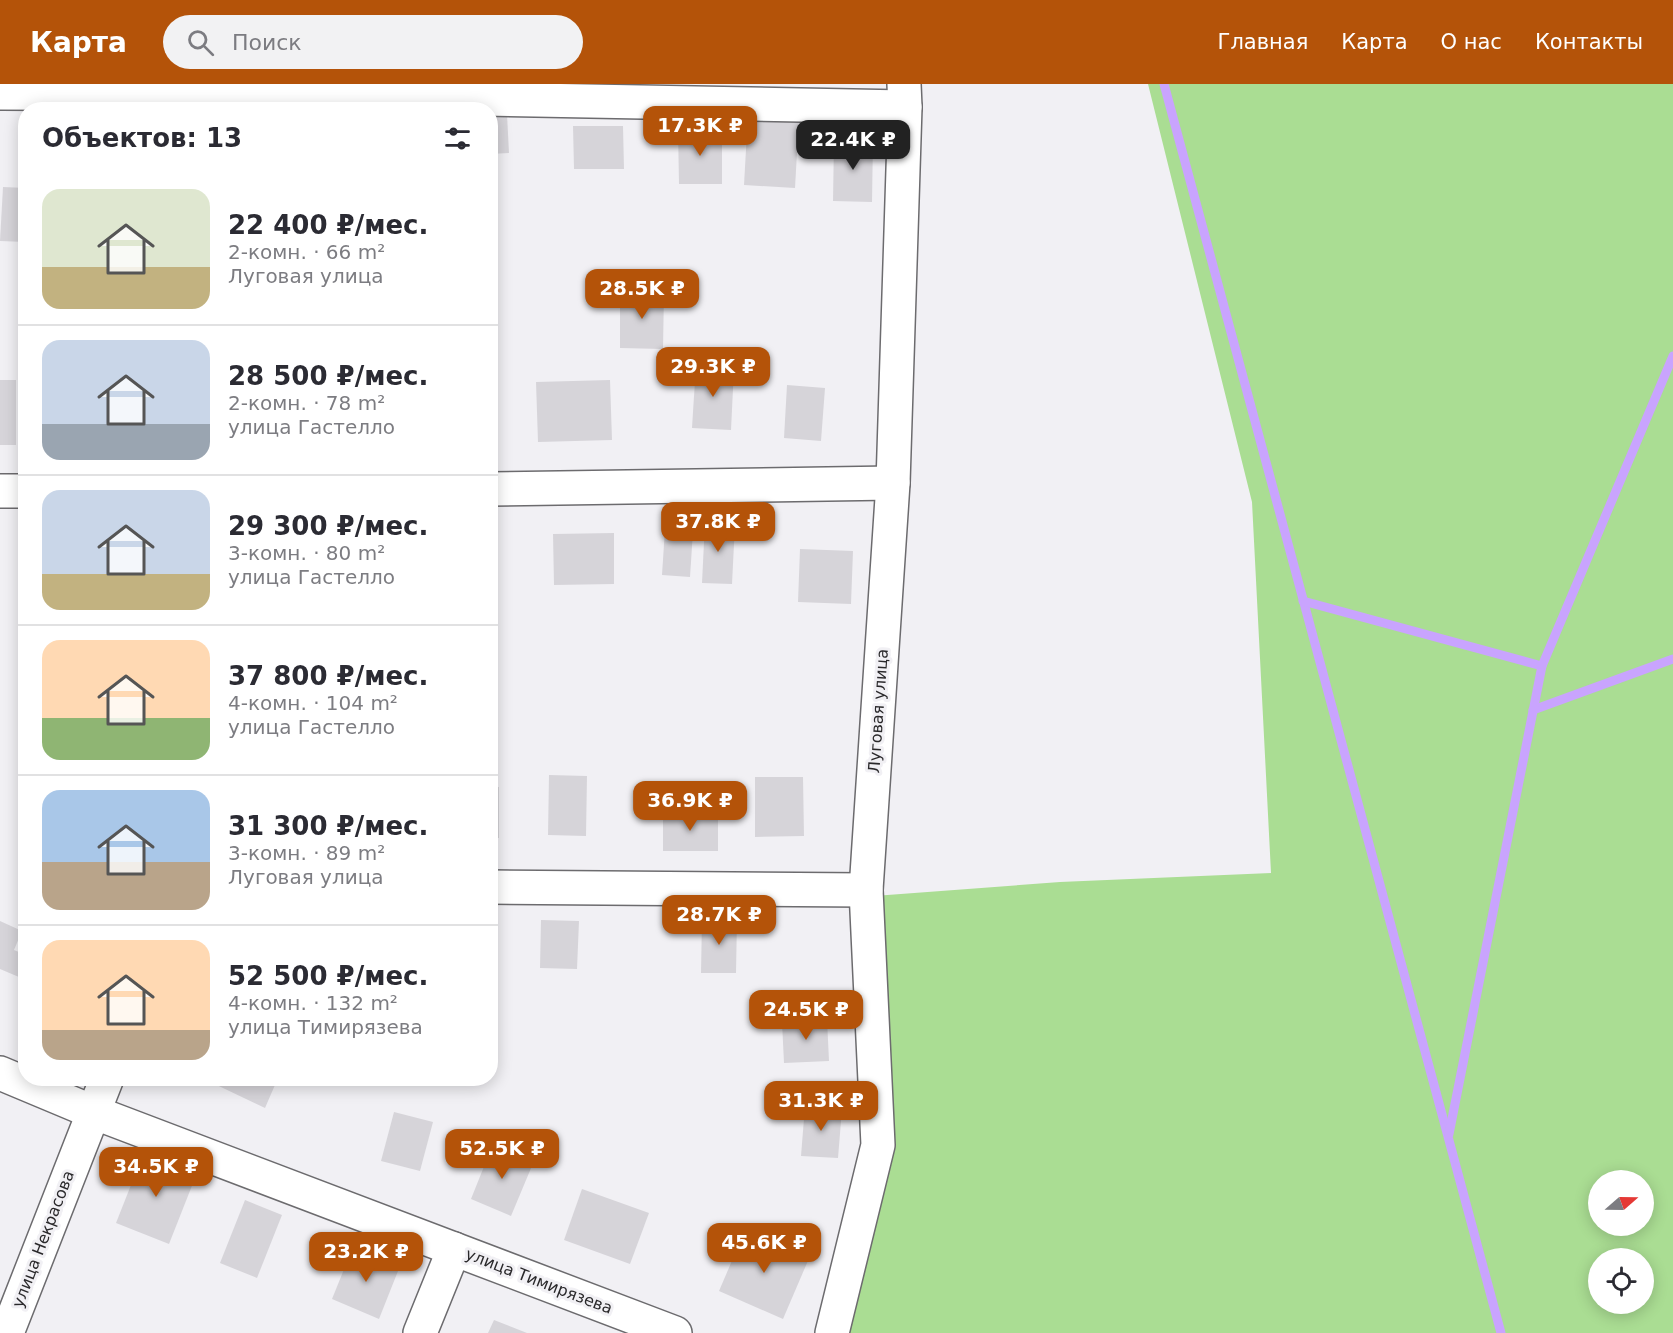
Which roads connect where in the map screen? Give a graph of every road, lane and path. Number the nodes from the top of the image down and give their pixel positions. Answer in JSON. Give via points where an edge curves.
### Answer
{"nodes":[{"id":1,"x":0,"y":93,"type":"edge"},
{"id":2,"x":904,"y":95,"type":"edge"},
{"id":3,"x":216,"y":96,"type":"edge"},
{"id":4,"x":893,"y":483,"type":"junction"},
{"id":5,"x":498,"y":489,"type":"edge"},
{"id":6,"x":0,"y":491,"type":"edge"},
{"id":7,"x":18,"y":491,"type":"edge"},
{"id":8,"x":498,"y":887,"type":"edge"},
{"id":9,"x":866,"y":890,"type":"junction"},
{"id":10,"x":0,"y":1073,"type":"edge"},
{"id":11,"x":18,"y":1081,"type":"edge"},
{"id":12,"x":31,"y":1086,"type":"edge"},
{"id":13,"x":103,"y":1086,"type":"edge"},
{"id":14,"x":93,"y":1112,"type":"junction"},
{"id":15,"x":454,"y":1249,"type":"junction"},
{"id":16,"x":7,"y":1333,"type":"edge"},
{"id":17,"x":420,"y":1333,"type":"edge"},
{"id":18,"x":675,"y":1333,"type":"edge"},
{"id":19,"x":832,"y":1333,"type":"edge"}],
"edges":[{"from":1,"to":3,"type":"street"},
{"from":2,"to":3,"type":"street"},
{"from":2,"to":4,"type":"street","name":"Луговая улица"},
{"from":4,"to":5,"type":"street"},
{"from":4,"to":9,"type":"street","name":"Луговая улица"},
{"from":6,"to":7,"type":"street"},
{"from":8,"to":9,"type":"street"},
{"from":9,"to":19,"type":"street","name":"Луговая улица","via":[[878,1145]]},
{"from":10,"to":11,"type":"street","name":"улица Тимирязева"},
{"from":12,"to":14,"type":"street","name":"улица Тимирязева"},
{"from":13,"to":14,"type":"street","name":"улица Некрасова"},
{"from":14,"to":15,"type":"street","name":"улица Тимирязева"},
{"from":14,"to":16,"type":"street","name":"улица Некрасова"},
{"from":15,"to":17,"type":"street"},
{"from":15,"to":18,"type":"street","name":"улица Тимирязева"}]}
